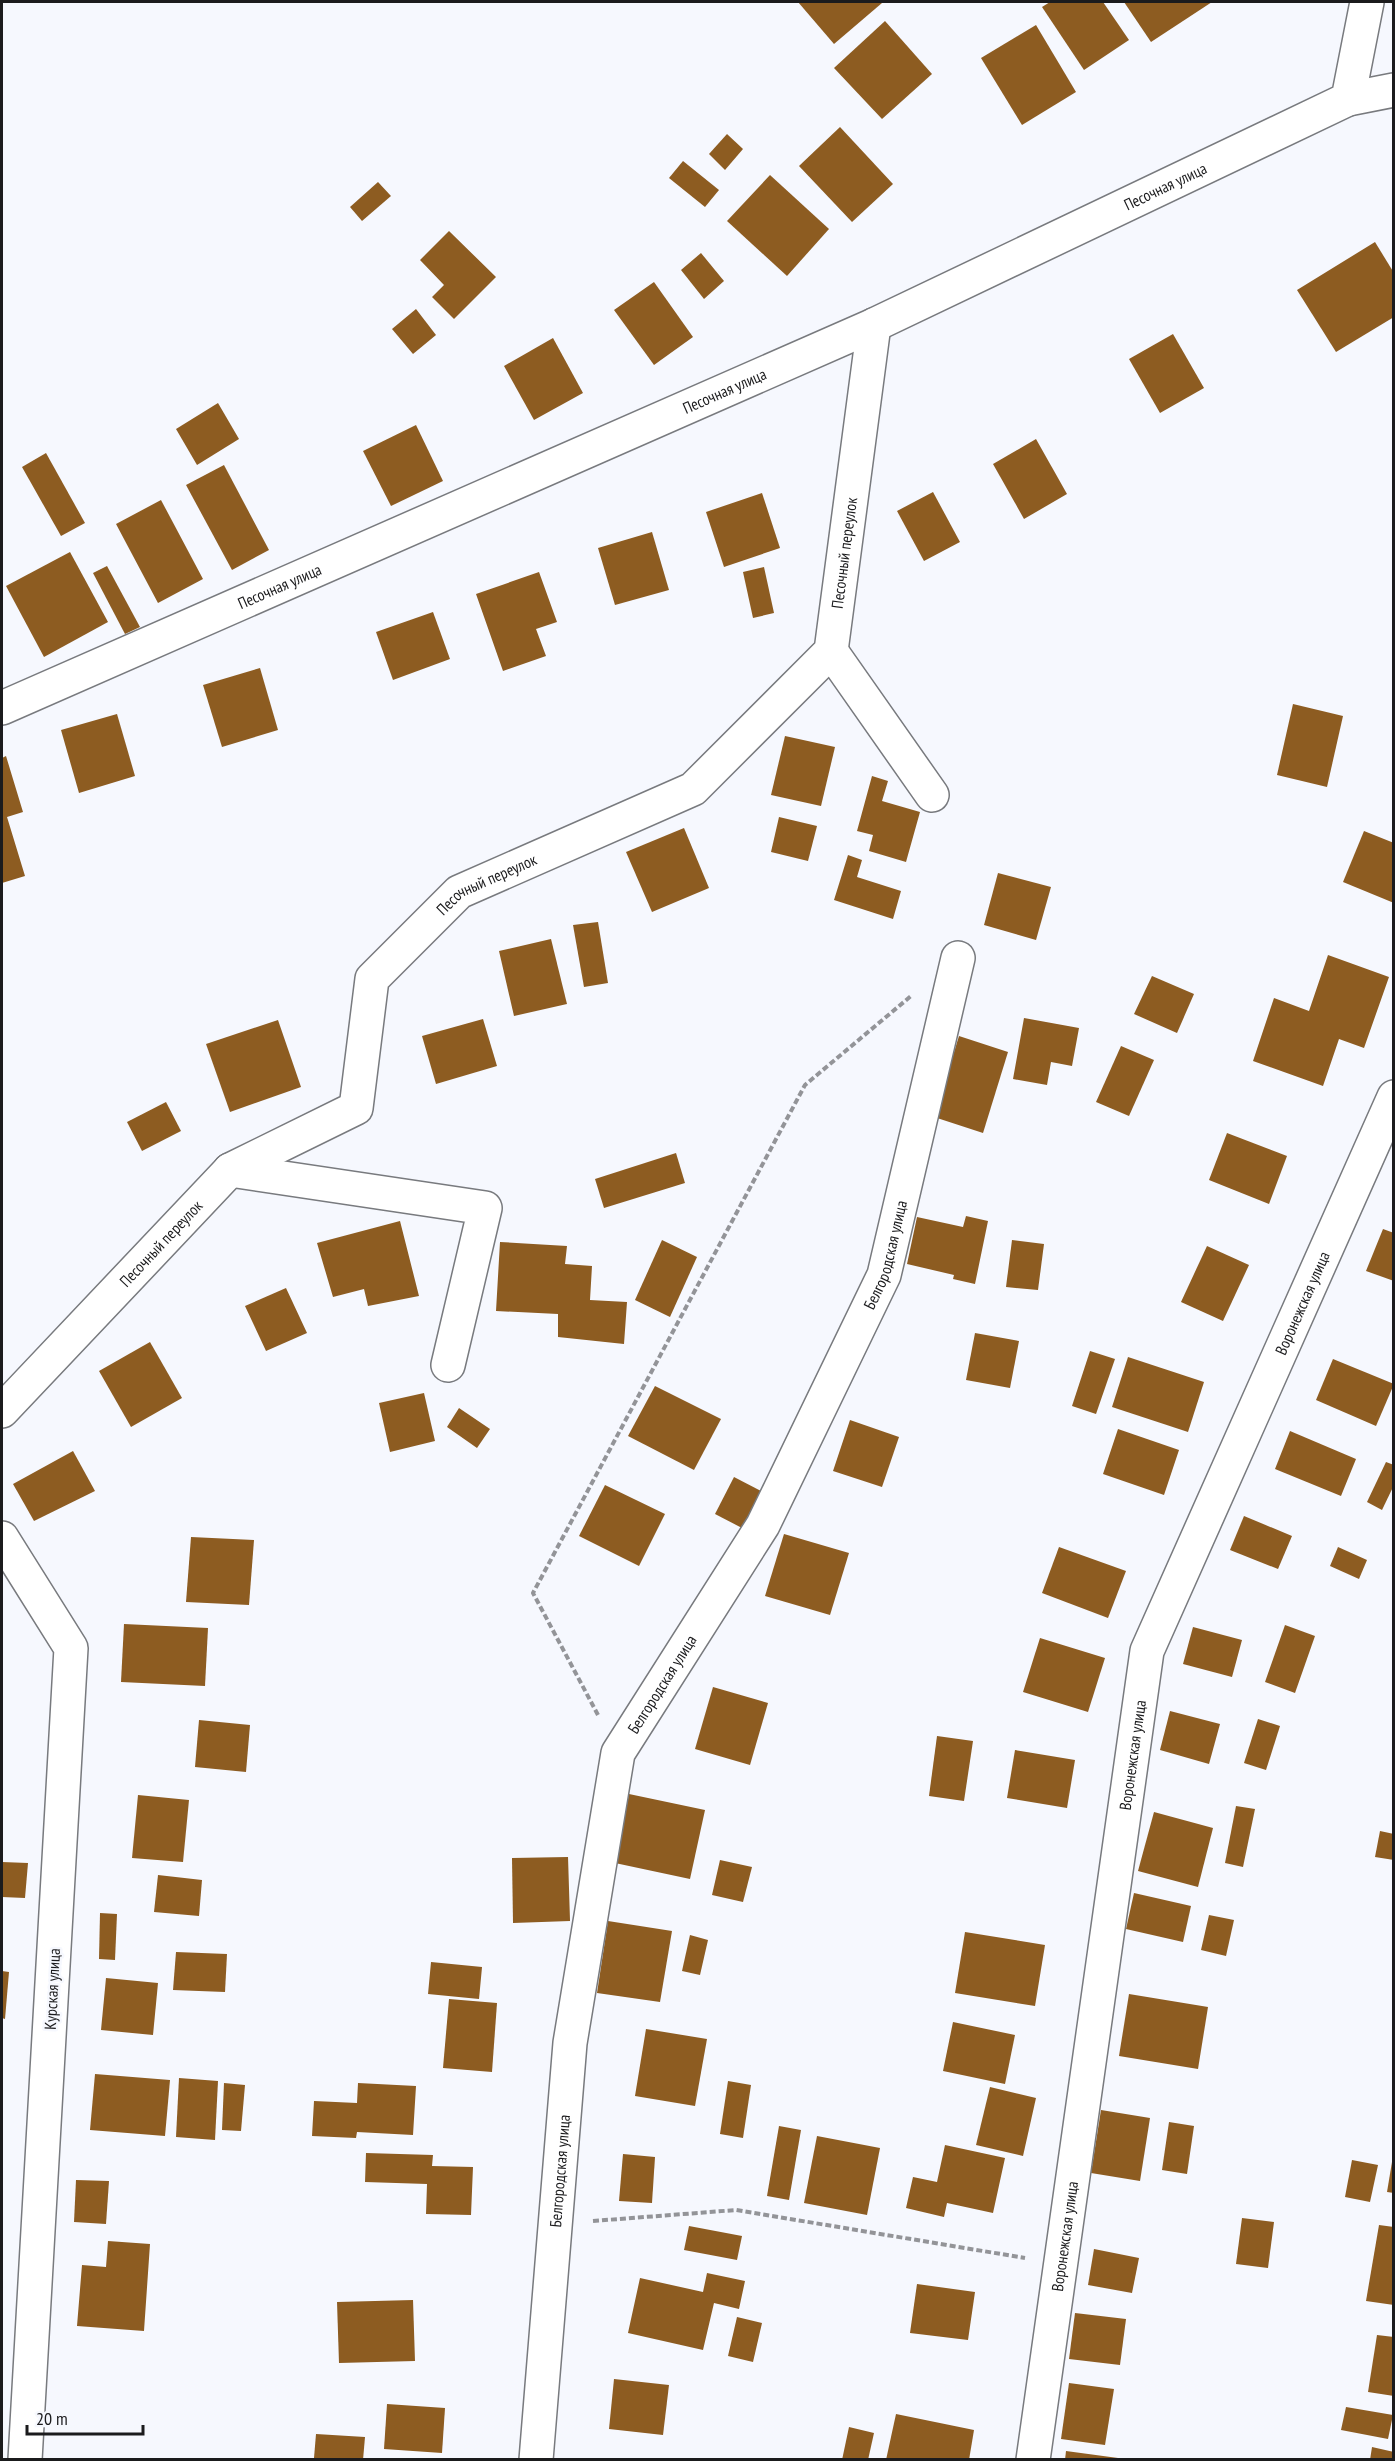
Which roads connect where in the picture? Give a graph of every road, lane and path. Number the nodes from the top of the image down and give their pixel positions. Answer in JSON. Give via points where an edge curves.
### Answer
{"nodes":[{"id":1,"x":1367,"y":2,"type":"edge"},
{"id":2,"x":1394,"y":90,"type":"edge"},
{"id":3,"x":1348,"y":99,"type":"junction"},
{"id":4,"x":874,"y":325,"type":"junction"},
{"id":5,"x":831,"y":651,"type":"junction"},
{"id":6,"x":2,"y":708,"type":"edge"},
{"id":7,"x":932,"y":795,"type":"dead end"},
{"id":8,"x":958,"y":957,"type":"dead end"},
{"id":9,"x":913,"y":995,"type":"dead end"},
{"id":10,"x":1394,"y":1097,"type":"edge"},
{"id":11,"x":230,"y":1170,"type":"junction"},
{"id":12,"x":448,"y":1365,"type":"dead end"},
{"id":13,"x":2,"y":1411,"type":"edge"},
{"id":14,"x":2,"y":1538,"type":"edge"},
{"id":15,"x":618,"y":1753,"type":"junction"},
{"id":16,"x":555,"y":2224,"type":"junction"},
{"id":17,"x":1061,"y":2264,"type":"junction"},
{"id":18,"x":25,"y":2460,"type":"edge"},
{"id":19,"x":536,"y":2460,"type":"edge"},
{"id":20,"x":1033,"y":2460,"type":"edge"}],
"edges":[{"from":1,"to":3,"type":"street"},
{"from":2,"to":3,"type":"street","name":"Песочная улица"},
{"from":3,"to":4,"type":"street","name":"Песочная улица"},
{"from":4,"to":5,"type":"street","name":"Песочный переулок"},
{"from":4,"to":6,"type":"street","name":"Песочная улица"},
{"from":5,"to":7,"type":"street"},
{"from":5,"to":11,"type":"street","name":"Песочный переулок","via":[[693,789],[459,892],[372,980],[356,1108]]},
{"from":8,"to":15,"type":"street","name":"Белгородская улица","via":[[884,1275],[763,1525]]},
{"from":9,"to":15,"type":"path","via":[[805,1085],[533,1593]]},
{"from":10,"to":17,"type":"street","name":"Воронежская улица","via":[[1147,1651]]},
{"from":11,"to":12,"type":"street","via":[[484,1208]]},
{"from":11,"to":13,"type":"street","name":"Песочный переулок"},
{"from":14,"to":18,"type":"street","name":"Курская улица","via":[[70,1648]]},
{"from":15,"to":16,"type":"street","name":"Белгородская улица","via":[[570,2043]]},
{"from":16,"to":17,"type":"path","via":[[736,2210]]},
{"from":16,"to":19,"type":"street","name":"Белгородская улица"},
{"from":17,"to":20,"type":"street","name":"Воронежская улица"}]}
